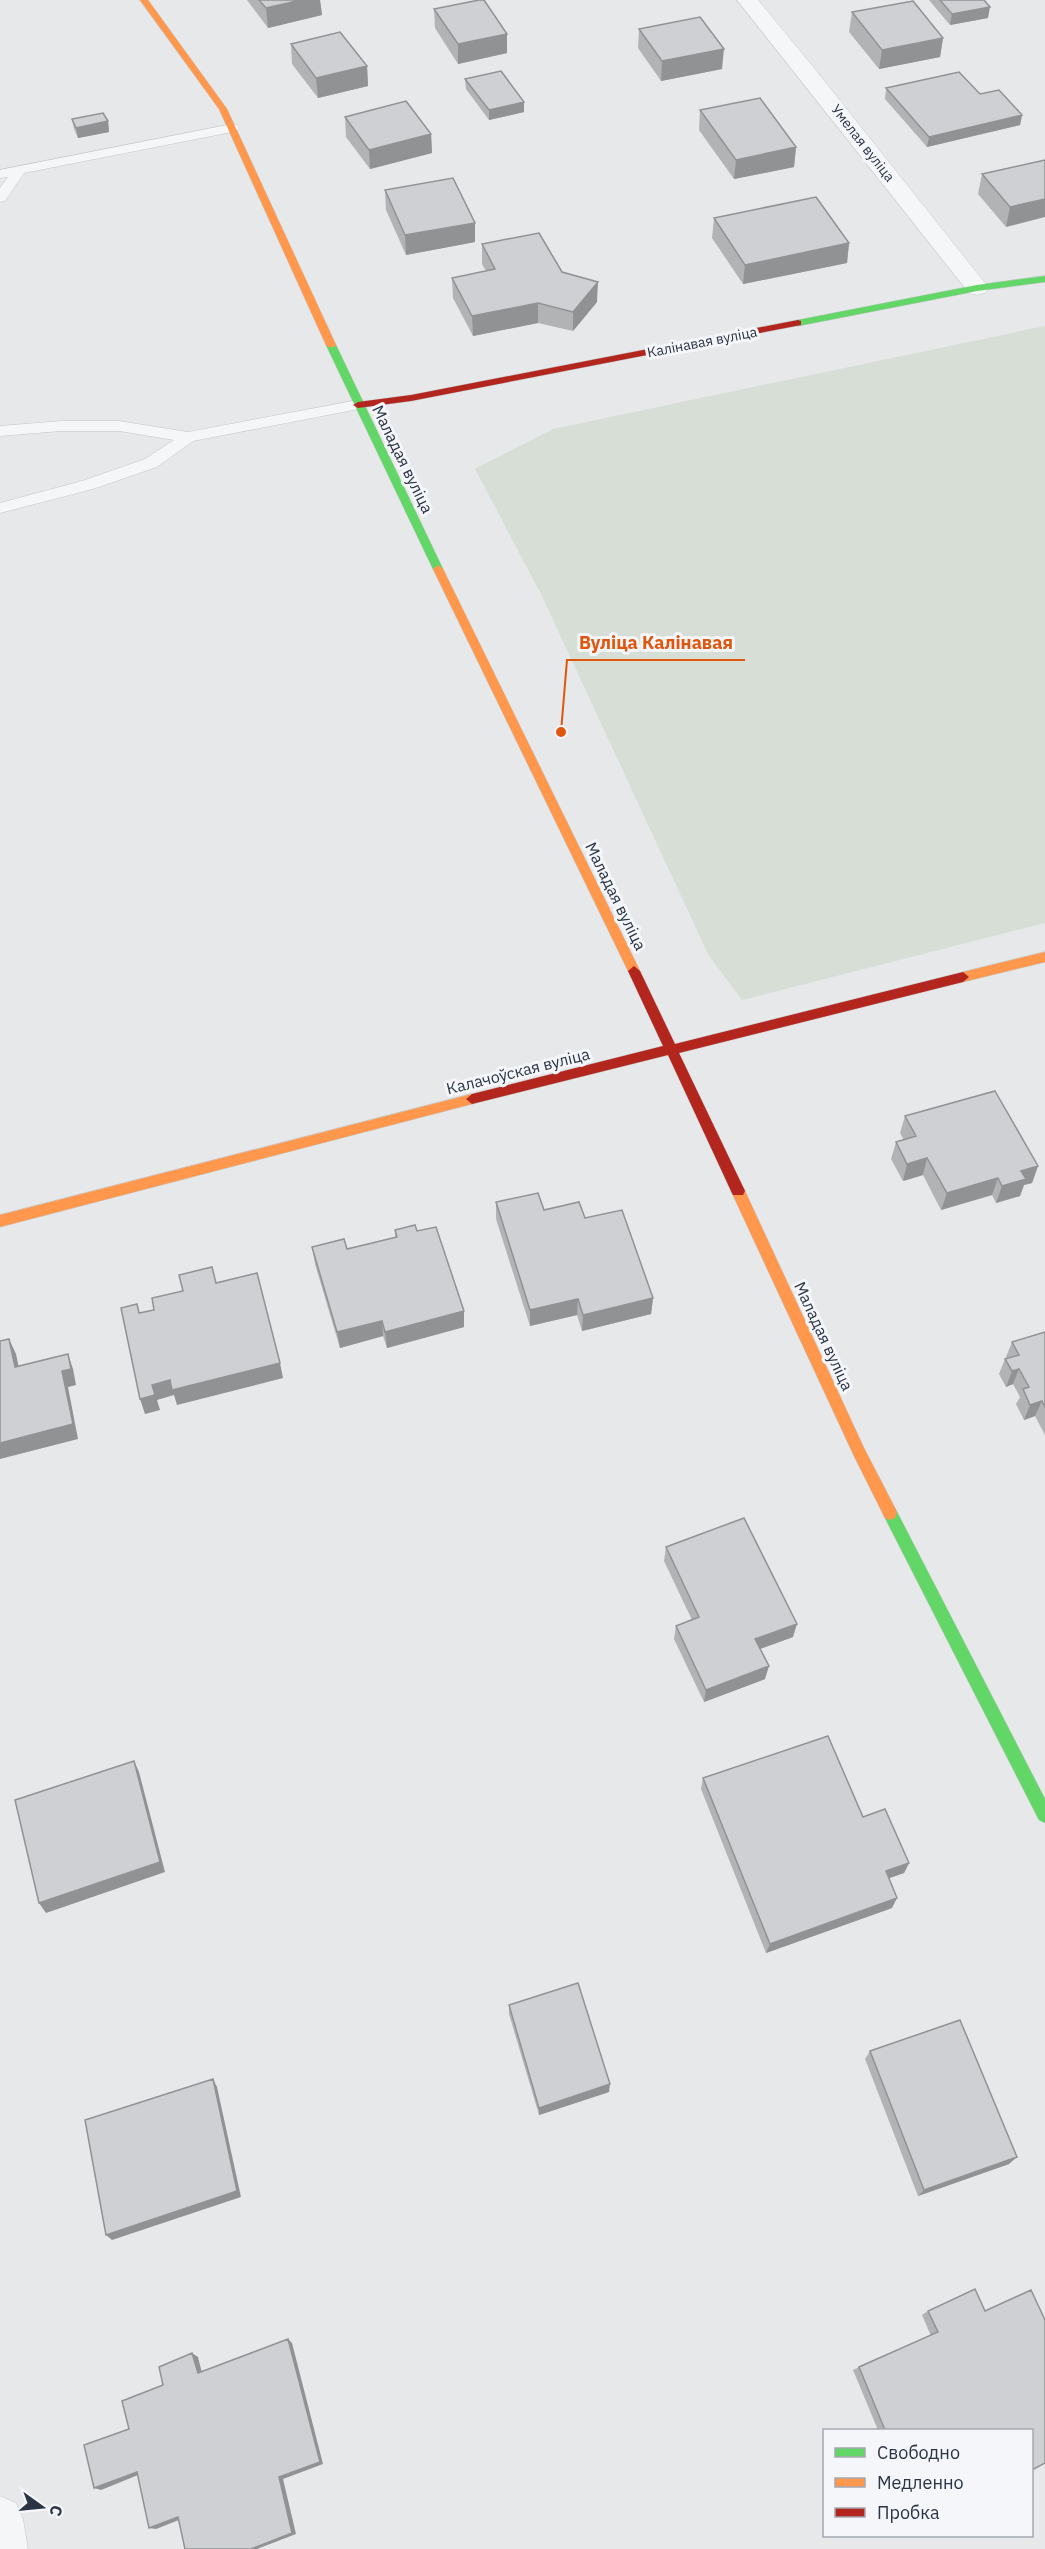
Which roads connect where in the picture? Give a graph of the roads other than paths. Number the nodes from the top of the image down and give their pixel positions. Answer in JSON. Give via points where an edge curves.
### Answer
{"nodes":[{"id":1,"x":144,"y":0,"type":"edge"},
{"id":2,"x":747,"y":0,"type":"edge"},
{"id":3,"x":232,"y":128,"type":"junction"},
{"id":4,"x":19,"y":171,"type":"junction"},
{"id":5,"x":0,"y":174,"type":"edge"},
{"id":6,"x":0,"y":198,"type":"edge"},
{"id":7,"x":1045,"y":279,"type":"edge"},
{"id":8,"x":977,"y":288,"type":"junction"},
{"id":9,"x":358,"y":405,"type":"junction"},
{"id":10,"x":0,"y":431,"type":"edge"},
{"id":11,"x":188,"y":437,"type":"junction"},
{"id":12,"x":0,"y":508,"type":"edge"},
{"id":13,"x":1045,"y":957,"type":"edge"},
{"id":14,"x":672,"y":1048,"type":"junction"},
{"id":15,"x":0,"y":1221,"type":"edge"},
{"id":16,"x":1045,"y":1815,"type":"edge"},
{"id":17,"x":0,"y":2520,"type":"edge"},
{"id":18,"x":5,"y":2549,"type":"edge"}],
"edges":[{"from":1,"to":3,"type":"street","name":"Маладая вуліца","via":[[223,109]]},
{"from":2,"to":8,"type":"street","name":"Умелая вуліца"},
{"from":3,"to":4,"type":"lane"},
{"from":3,"to":9,"type":"street","name":"Маладая вуліца"},
{"from":4,"to":5,"type":"lane"},
{"from":4,"to":6,"type":"lane"},
{"from":7,"to":8,"type":"street","name":"Калінавая вуліца"},
{"from":8,"to":9,"type":"street","name":"Калінавая вуліца"},
{"from":9,"to":11,"type":"lane"},
{"from":9,"to":14,"type":"street","name":"Маладая вуліца"},
{"from":10,"to":11,"type":"lane","via":[[119,426]]},
{"from":11,"to":12,"type":"lane","via":[[151,463]]},
{"from":13,"to":14,"type":"street","name":"Калачоўская вуліца"},
{"from":14,"to":15,"type":"street","name":"Калачоўская вуліца"},
{"from":14,"to":16,"type":"street","name":"Маладая вуліца","via":[[859,1452]]},
{"from":17,"to":18,"type":"street"}]}
